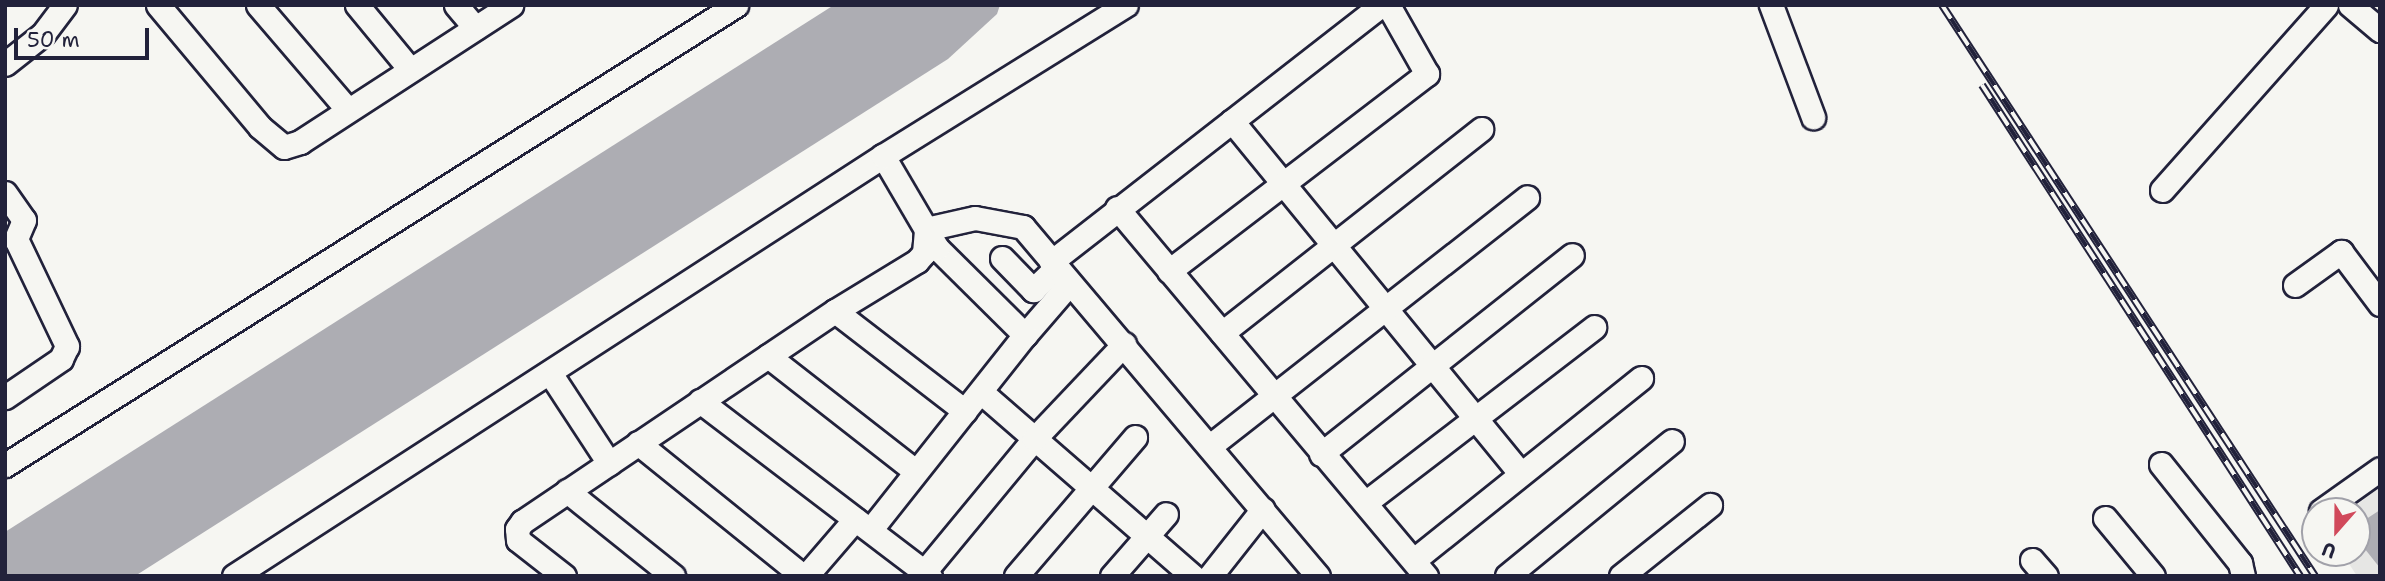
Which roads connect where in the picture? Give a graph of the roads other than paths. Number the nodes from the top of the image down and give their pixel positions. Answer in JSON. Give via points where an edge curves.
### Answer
{"nodes":[{"id":1,"x":65,"y":5,"type":"edge"},
{"id":2,"x":158,"y":5,"type":"edge"},
{"id":3,"x":258,"y":5,"type":"edge"},
{"id":4,"x":357,"y":5,"type":"edge"},
{"id":5,"x":456,"y":5,"type":"edge"},
{"id":6,"x":511,"y":5,"type":"edge"},
{"id":7,"x":736,"y":5,"type":"edge"},
{"id":8,"x":1126,"y":5,"type":"edge"},
{"id":9,"x":1381,"y":5,"type":"edge"},
{"id":10,"x":1388,"y":5,"type":"edge"},
{"id":11,"x":1771,"y":5,"type":"edge"},
{"id":12,"x":2326,"y":5,"type":"edge"},
{"id":13,"x":2350,"y":5,"type":"edge"},
{"id":14,"x":475,"y":28,"type":"junction"},
{"id":15,"x":2380,"y":30,"type":"edge"},
{"id":16,"x":5,"y":64,"type":"edge"},
{"id":17,"x":409,"y":68,"type":"junction"},
{"id":18,"x":347,"y":109,"type":"junction"},
{"id":19,"x":1814,"y":117,"type":"dead end"},
{"id":20,"x":1232,"y":121,"type":"junction"},
{"id":21,"x":1481,"y":129,"type":"dead end"},
{"id":22,"x":883,"y":156,"type":"junction"},
{"id":23,"x":1285,"y":183,"type":"junction"},
{"id":24,"x":2162,"y":190,"type":"dead end"},
{"id":25,"x":5,"y":193,"type":"edge"},
{"id":26,"x":1527,"y":197,"type":"dead end"},
{"id":27,"x":1117,"y":208,"type":"junction"},
{"id":28,"x":926,"y":229,"type":"junction"},
{"id":29,"x":1333,"y":242,"type":"junction"},
{"id":30,"x":1572,"y":255,"type":"dead end"},
{"id":31,"x":1002,"y":258,"type":"dead end"},
{"id":32,"x":1168,"y":271,"type":"junction"},
{"id":33,"x":1058,"y":272,"type":"junction"},
{"id":34,"x":2295,"y":285,"type":"dead end"},
{"id":35,"x":2380,"y":304,"type":"edge"},
{"id":36,"x":1384,"y":308,"type":"junction"},
{"id":37,"x":835,"y":311,"type":"junction"},
{"id":38,"x":1594,"y":327,"type":"dead end"},
{"id":39,"x":1222,"y":333,"type":"junction"},
{"id":40,"x":1025,"y":335,"type":"junction"},
{"id":41,"x":1124,"y":344,"type":"junction"},
{"id":42,"x":768,"y":356,"type":"junction"},
{"id":43,"x":1432,"y":365,"type":"junction"},
{"id":44,"x":550,"y":373,"type":"junction"},
{"id":45,"x":1641,"y":378,"type":"dead end"},
{"id":46,"x":981,"y":392,"type":"junction"},
{"id":47,"x":5,"y":397,"type":"edge"},
{"id":48,"x":1273,"y":397,"type":"junction"},
{"id":49,"x":700,"y":401,"type":"junction"},
{"id":50,"x":965,"y":411,"type":"junction"},
{"id":51,"x":1477,"y":418,"type":"junction"},
{"id":52,"x":1135,"y":437,"type":"dead end"},
{"id":53,"x":1034,"y":439,"type":"junction"},
{"id":54,"x":1672,"y":441,"type":"dead end"},
{"id":55,"x":638,"y":443,"type":"junction"},
{"id":56,"x":1210,"y":446,"type":"junction"},
{"id":57,"x":1321,"y":454,"type":"junction"},
{"id":58,"x":609,"y":463,"type":"junction"},
{"id":59,"x":2161,"y":464,"type":"dead end"},
{"id":60,"x":5,"y":465,"type":"edge"},
{"id":61,"x":2380,"y":469,"type":"edge"},
{"id":62,"x":915,"y":471,"type":"junction"},
{"id":63,"x":1520,"y":473,"type":"junction"},
{"id":64,"x":1091,"y":488,"type":"junction"},
{"id":65,"x":567,"y":491,"type":"junction"},
{"id":66,"x":2341,"y":497,"type":"edge"},
{"id":67,"x":1365,"y":503,"type":"junction"},
{"id":68,"x":1710,"y":505,"type":"dead end"},
{"id":69,"x":1263,"y":509,"type":"junction"},
{"id":70,"x":1166,"y":514,"type":"dead end"},
{"id":71,"x":2105,"y":518,"type":"dead end"},
{"id":72,"x":863,"y":524,"type":"junction"},
{"id":73,"x":1147,"y":536,"type":"junction"},
{"id":74,"x":1420,"y":568,"type":"edge"},
{"id":75,"x":927,"y":574,"type":"edge"},
{"id":76,"x":234,"y":576,"type":"edge"},
{"id":77,"x":564,"y":576,"type":"edge"},
{"id":78,"x":673,"y":576,"type":"edge"},
{"id":79,"x":804,"y":576,"type":"edge"},
{"id":80,"x":1016,"y":576,"type":"edge"},
{"id":81,"x":1112,"y":576,"type":"edge"},
{"id":82,"x":1193,"y":576,"type":"edge"},
{"id":83,"x":1210,"y":576,"type":"edge"},
{"id":84,"x":1318,"y":576,"type":"edge"},
{"id":85,"x":1507,"y":576,"type":"edge"},
{"id":86,"x":1621,"y":576,"type":"edge"},
{"id":87,"x":2153,"y":576,"type":"edge"},
{"id":88,"x":2243,"y":576,"type":"edge"}],
"edges":[{"from":1,"to":16,"type":"street","via":[[43,34]]},
{"from":2,"to":18,"type":"street","via":[[275,144],[295,145]]},
{"from":3,"to":18,"type":"street"},
{"from":4,"to":17,"type":"street"},
{"from":5,"to":14,"type":"street"},
{"from":6,"to":14,"type":"street"},
{"from":7,"to":60,"type":"street"},
{"from":8,"to":22,"type":"street"},
{"from":9,"to":20,"type":"street"},
{"from":10,"to":23,"type":"street","via":[[1427,74]]},
{"from":11,"to":19,"type":"street"},
{"from":12,"to":24,"type":"street"},
{"from":13,"to":15,"type":"street"},
{"from":14,"to":17,"type":"street"},
{"from":17,"to":18,"type":"street"},
{"from":20,"to":23,"type":"street"},
{"from":20,"to":27,"type":"street"},
{"from":21,"to":29,"type":"street"},
{"from":22,"to":28,"type":"street"},
{"from":22,"to":44,"type":"street"},
{"from":23,"to":29,"type":"street"},
{"from":23,"to":32,"type":"street"},
{"from":25,"to":47,"type":"street","via":[[24,220],[16,239],[67,346],[61,359]]},
{"from":26,"to":36,"type":"street"},
{"from":27,"to":32,"type":"street"},
{"from":27,"to":33,"type":"street"},
{"from":28,"to":33,"type":"street","via":[[975,218],[1007,220],[1023,227]]},
{"from":28,"to":37,"type":"street","via":[[924,253],[917,261]]},
{"from":28,"to":40,"type":"street","via":[[951,264]]},
{"from":29,"to":36,"type":"street"},
{"from":29,"to":39,"type":"street"},
{"from":30,"to":43,"type":"street"},
{"from":31,"to":33,"type":"street","via":[[1033,290]]},
{"from":32,"to":39,"type":"street"},
{"from":33,"to":40,"type":"street"},
{"from":33,"to":41,"type":"street"},
{"from":34,"to":35,"type":"street","via":[[2341,251]]},
{"from":36,"to":43,"type":"street"},
{"from":36,"to":48,"type":"street"},
{"from":37,"to":42,"type":"street"},
{"from":37,"to":50,"type":"street"},
{"from":38,"to":51,"type":"street"},
{"from":39,"to":48,"type":"street"},
{"from":40,"to":46,"type":"street"},
{"from":41,"to":53,"type":"street"},
{"from":41,"to":56,"type":"street"},
{"from":42,"to":49,"type":"street"},
{"from":42,"to":62,"type":"street"},
{"from":43,"to":51,"type":"street"},
{"from":43,"to":57,"type":"street"},
{"from":44,"to":58,"type":"street"},
{"from":44,"to":76,"type":"street"},
{"from":45,"to":63,"type":"street"},
{"from":46,"to":50,"type":"street"},
{"from":46,"to":53,"type":"street"},
{"from":48,"to":56,"type":"street"},
{"from":48,"to":57,"type":"street"},
{"from":49,"to":55,"type":"street"},
{"from":49,"to":72,"type":"street"},
{"from":50,"to":62,"type":"street"},
{"from":51,"to":63,"type":"street"},
{"from":51,"to":67,"type":"street"},
{"from":52,"to":64,"type":"street"},
{"from":53,"to":64,"type":"street"},
{"from":53,"to":75,"type":"street"},
{"from":54,"to":85,"type":"street"},
{"from":55,"to":58,"type":"street"},
{"from":55,"to":79,"type":"street"},
{"from":56,"to":69,"type":"street"},
{"from":57,"to":67,"type":"street"},
{"from":58,"to":65,"type":"street"},
{"from":59,"to":88,"type":"street","via":[[2239,563]]},
{"from":61,"to":66,"type":"street"},
{"from":62,"to":72,"type":"street"},
{"from":63,"to":74,"type":"street"},
{"from":64,"to":73,"type":"street"},
{"from":64,"to":80,"type":"street"},
{"from":65,"to":77,"type":"street","via":[[522,522],[516,535]]},
{"from":65,"to":78,"type":"street"},
{"from":67,"to":74,"type":"street"},
{"from":68,"to":86,"type":"street"},
{"from":69,"to":83,"type":"street"},
{"from":69,"to":84,"type":"street"},
{"from":70,"to":73,"type":"street"},
{"from":71,"to":87,"type":"street"},
{"from":72,"to":75,"type":"street"},
{"from":72,"to":79,"type":"street"},
{"from":73,"to":81,"type":"street"},
{"from":73,"to":82,"type":"street"}]}
